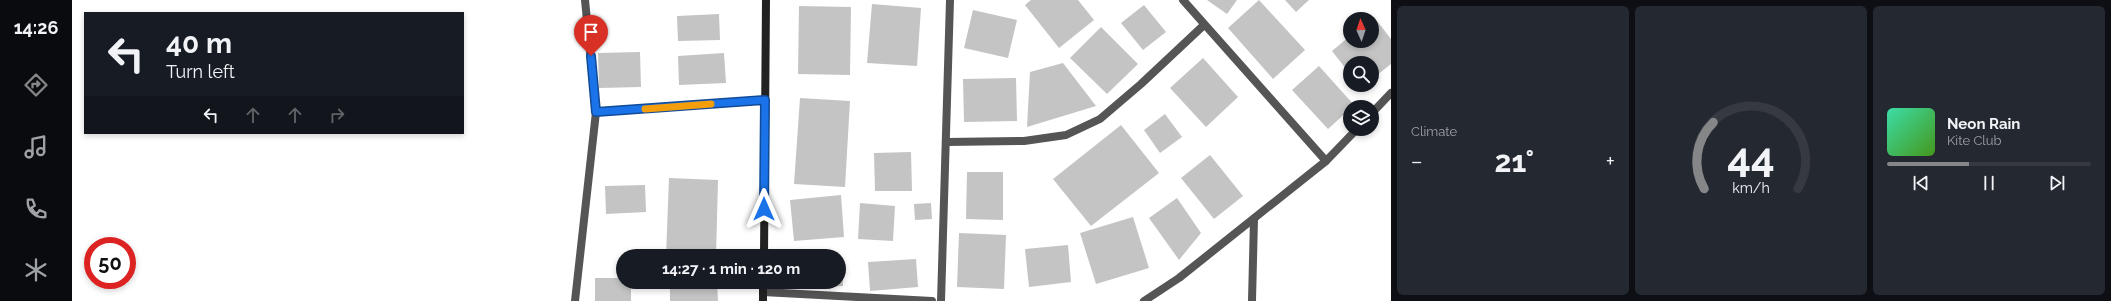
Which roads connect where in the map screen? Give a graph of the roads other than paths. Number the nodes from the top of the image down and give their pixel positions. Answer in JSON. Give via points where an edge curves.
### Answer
{"nodes":[{"id":1,"x":585,"y":0,"type":"edge"},
{"id":2,"x":766,"y":0,"type":"edge"},
{"id":3,"x":950,"y":0,"type":"edge"},
{"id":4,"x":1183,"y":0,"type":"edge"},
{"id":5,"x":1204,"y":25,"type":"junction"},
{"id":6,"x":1391,"y":93,"type":"edge"},
{"id":7,"x":765,"y":100,"type":"junction"},
{"id":8,"x":1379,"y":106,"type":"edge"},
{"id":9,"x":596,"y":112,"type":"junction"},
{"id":10,"x":1349,"y":136,"type":"edge"},
{"id":11,"x":946,"y":142,"type":"junction"},
{"id":12,"x":1326,"y":161,"type":"junction"},
{"id":13,"x":1254,"y":219,"type":"junction"},
{"id":14,"x":764,"y":249,"type":"edge"},
{"id":15,"x":763,"y":292,"type":"joint"},
{"id":16,"x":575,"y":301,"type":"edge"},
{"id":17,"x":763,"y":301,"type":"edge"},
{"id":18,"x":932,"y":301,"type":"edge"},
{"id":19,"x":942,"y":301,"type":"edge"},
{"id":20,"x":1144,"y":301,"type":"edge"},
{"id":21,"x":1252,"y":301,"type":"edge"}],
"edges":[{"from":1,"to":9,"type":"street"},
{"from":2,"to":7,"type":"main road"},
{"from":3,"to":11,"type":"street"},
{"from":4,"to":5,"type":"street"},
{"from":5,"to":11,"type":"street","via":[[1100,119],[1073,132],[1024,141]]},
{"from":5,"to":12,"type":"street"},
{"from":6,"to":8,"type":"street"},
{"from":7,"to":9,"type":"street"},
{"from":7,"to":14,"type":"main road"},
{"from":9,"to":16,"type":"street"},
{"from":10,"to":12,"type":"street"},
{"from":11,"to":19,"type":"street"},
{"from":12,"to":13,"type":"street"},
{"from":13,"to":20,"type":"street","via":[[1179,278]]},
{"from":13,"to":21,"type":"street"},
{"from":15,"to":17,"type":"main road"},
{"from":15,"to":18,"type":"street"}]}
